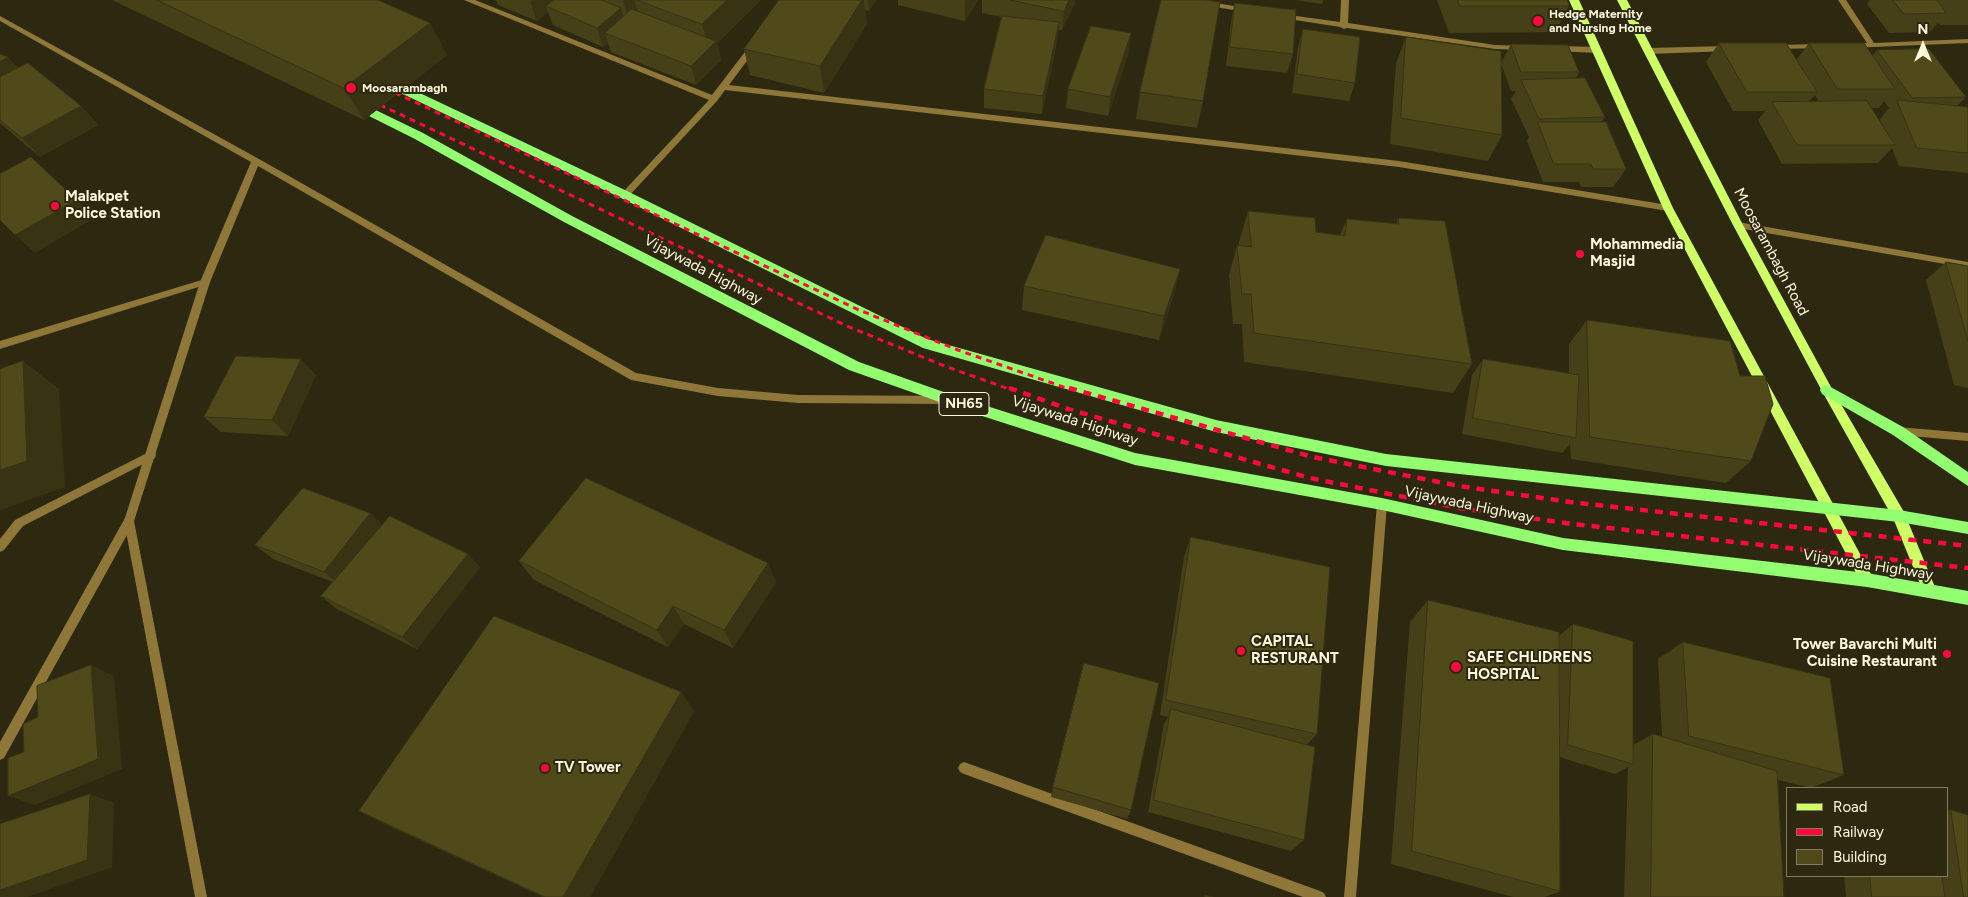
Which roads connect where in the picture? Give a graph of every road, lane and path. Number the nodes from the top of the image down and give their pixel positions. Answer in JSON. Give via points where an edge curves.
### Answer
{"nodes":[{"id":1,"x":468,"y":0,"type":"edge"},
{"id":2,"x":1184,"y":0,"type":"edge"},
{"id":3,"x":1345,"y":0,"type":"edge"},
{"id":4,"x":1574,"y":0,"type":"edge"},
{"id":5,"x":1622,"y":0,"type":"edge"},
{"id":6,"x":1842,"y":0,"type":"edge"},
{"id":7,"x":1259,"y":13,"type":"edge"},
{"id":8,"x":1269,"y":14,"type":"edge"},
{"id":9,"x":0,"y":18,"type":"edge"},
{"id":10,"x":1344,"y":27,"type":"junction"},
{"id":11,"x":759,"y":40,"type":"edge"},
{"id":12,"x":1968,"y":41,"type":"edge"},
{"id":13,"x":1872,"y":45,"type":"junction"},
{"id":14,"x":1833,"y":46,"type":"edge"},
{"id":15,"x":1843,"y":46,"type":"edge"},
{"id":16,"x":1532,"y":48,"type":"edge"},
{"id":17,"x":1736,"y":48,"type":"edge"},
{"id":18,"x":1765,"y":48,"type":"edge"},
{"id":19,"x":1550,"y":49,"type":"edge"},
{"id":20,"x":1596,"y":50,"type":"junction"},
{"id":21,"x":1648,"y":51,"type":"junction"},
{"id":22,"x":376,"y":76,"type":"edge"},
{"id":23,"x":723,"y":87,"type":"junction"},
{"id":24,"x":342,"y":98,"type":"edge"},
{"id":25,"x":714,"y":99,"type":"junction"},
{"id":26,"x":256,"y":160,"type":"junction"},
{"id":27,"x":625,"y":194,"type":"junction"},
{"id":28,"x":1668,"y":208,"type":"junction"},
{"id":29,"x":1738,"y":225,"type":"junction"},
{"id":30,"x":1968,"y":265,"type":"edge"},
{"id":31,"x":206,"y":282,"type":"junction"},
{"id":32,"x":0,"y":345,"type":"edge"},
{"id":33,"x":1827,"y":390,"type":"junction"},
{"id":34,"x":951,"y":400,"type":"junction"},
{"id":35,"x":1898,"y":431,"type":"junction"},
{"id":36,"x":1968,"y":437,"type":"edge"},
{"id":37,"x":150,"y":455,"type":"junction"},
{"id":38,"x":1968,"y":480,"type":"edge"},
{"id":39,"x":1382,"y":504,"type":"junction"},
{"id":40,"x":1829,"y":510,"type":"junction"},
{"id":41,"x":1899,"y":516,"type":"junction"},
{"id":42,"x":129,"y":521,"type":"junction"},
{"id":43,"x":1968,"y":528,"type":"edge"},
{"id":44,"x":0,"y":547,"type":"edge"},
{"id":45,"x":1868,"y":580,"type":"junction"},
{"id":46,"x":1930,"y":592,"type":"junction"},
{"id":47,"x":1968,"y":598,"type":"edge"},
{"id":48,"x":0,"y":754,"type":"edge"},
{"id":49,"x":964,"y":768,"type":"dead end"},
{"id":50,"x":201,"y":897,"type":"edge"},
{"id":51,"x":1320,"y":897,"type":"edge"},
{"id":52,"x":1350,"y":897,"type":"edge"}],
"edges":[{"from":1,"to":25,"type":"street"},
{"from":2,"to":7,"type":"street"},
{"from":3,"to":10,"type":"street"},
{"from":4,"to":20,"type":"main road"},
{"from":5,"to":21,"type":"main road","name":"Moosarambagh Road"},
{"from":6,"to":13,"type":"street"},
{"from":8,"to":10,"type":"street"},
{"from":9,"to":26,"type":"street"},
{"from":10,"to":16,"type":"street","via":[[1495,47]]},
{"from":11,"to":23,"type":"street"},
{"from":12,"to":13,"type":"street"},
{"from":13,"to":15,"type":"street"},
{"from":14,"to":18,"type":"street"},
{"from":17,"to":21,"type":"street"},
{"from":19,"to":20,"type":"street"},
{"from":20,"to":28,"type":"main road"},
{"from":21,"to":29,"type":"main road","name":"Moosarambagh Road"},
{"from":22,"to":27,"type":"highway","name":"Vijaywada Highway"},
{"from":23,"to":25,"type":"street"},
{"from":23,"to":28,"type":"street","via":[[1399,164]]},
{"from":24,"to":34,"type":"highway","name":"Vijaywada Highway","number":"NH65","via":[[419,136],[752,316],[854,366]]},
{"from":25,"to":27,"type":"street"},
{"from":26,"to":31,"type":"street"},
{"from":26,"to":34,"type":"street","via":[[634,377],[718,392],[798,399]]},
{"from":27,"to":40,"type":"highway","name":"Vijaywada Highway","via":[[923,343],[1216,426],[1386,460]]},
{"from":28,"to":40,"type":"main road"},
{"from":29,"to":30,"type":"street"},
{"from":29,"to":33,"type":"main road","name":"Moosarambagh Road"},
{"from":31,"to":32,"type":"street"},
{"from":31,"to":37,"type":"street"},
{"from":33,"to":35,"type":"highway"},
{"from":33,"to":41,"type":"main road","name":"Moosarambagh Road"},
{"from":34,"to":39,"type":"highway","name":"Vijaywada Highway","number":"NH65","via":[[1134,459]]},
{"from":35,"to":36,"type":"street"},
{"from":35,"to":38,"type":"highway"},
{"from":37,"to":42,"type":"street"},
{"from":37,"to":44,"type":"street","via":[[19,523]]},
{"from":39,"to":45,"type":"highway","name":"Vijaywada Highway","number":"NH65","via":[[1563,544]]},
{"from":39,"to":52,"type":"street"},
{"from":40,"to":41,"type":"highway","name":"Vijaywada Highway"},
{"from":40,"to":45,"type":"main road"},
{"from":41,"to":43,"type":"highway","name":"Vijaywada Highway"},
{"from":41,"to":46,"type":"main road","name":"Moosarambagh Road"},
{"from":42,"to":48,"type":"street"},
{"from":42,"to":50,"type":"street"},
{"from":45,"to":46,"type":"highway","name":"Vijaywada Highway","number":"NH65"},
{"from":46,"to":47,"type":"highway","name":"Vijaywada Highway","number":"NH65"},
{"from":49,"to":51,"type":"street"}]}
